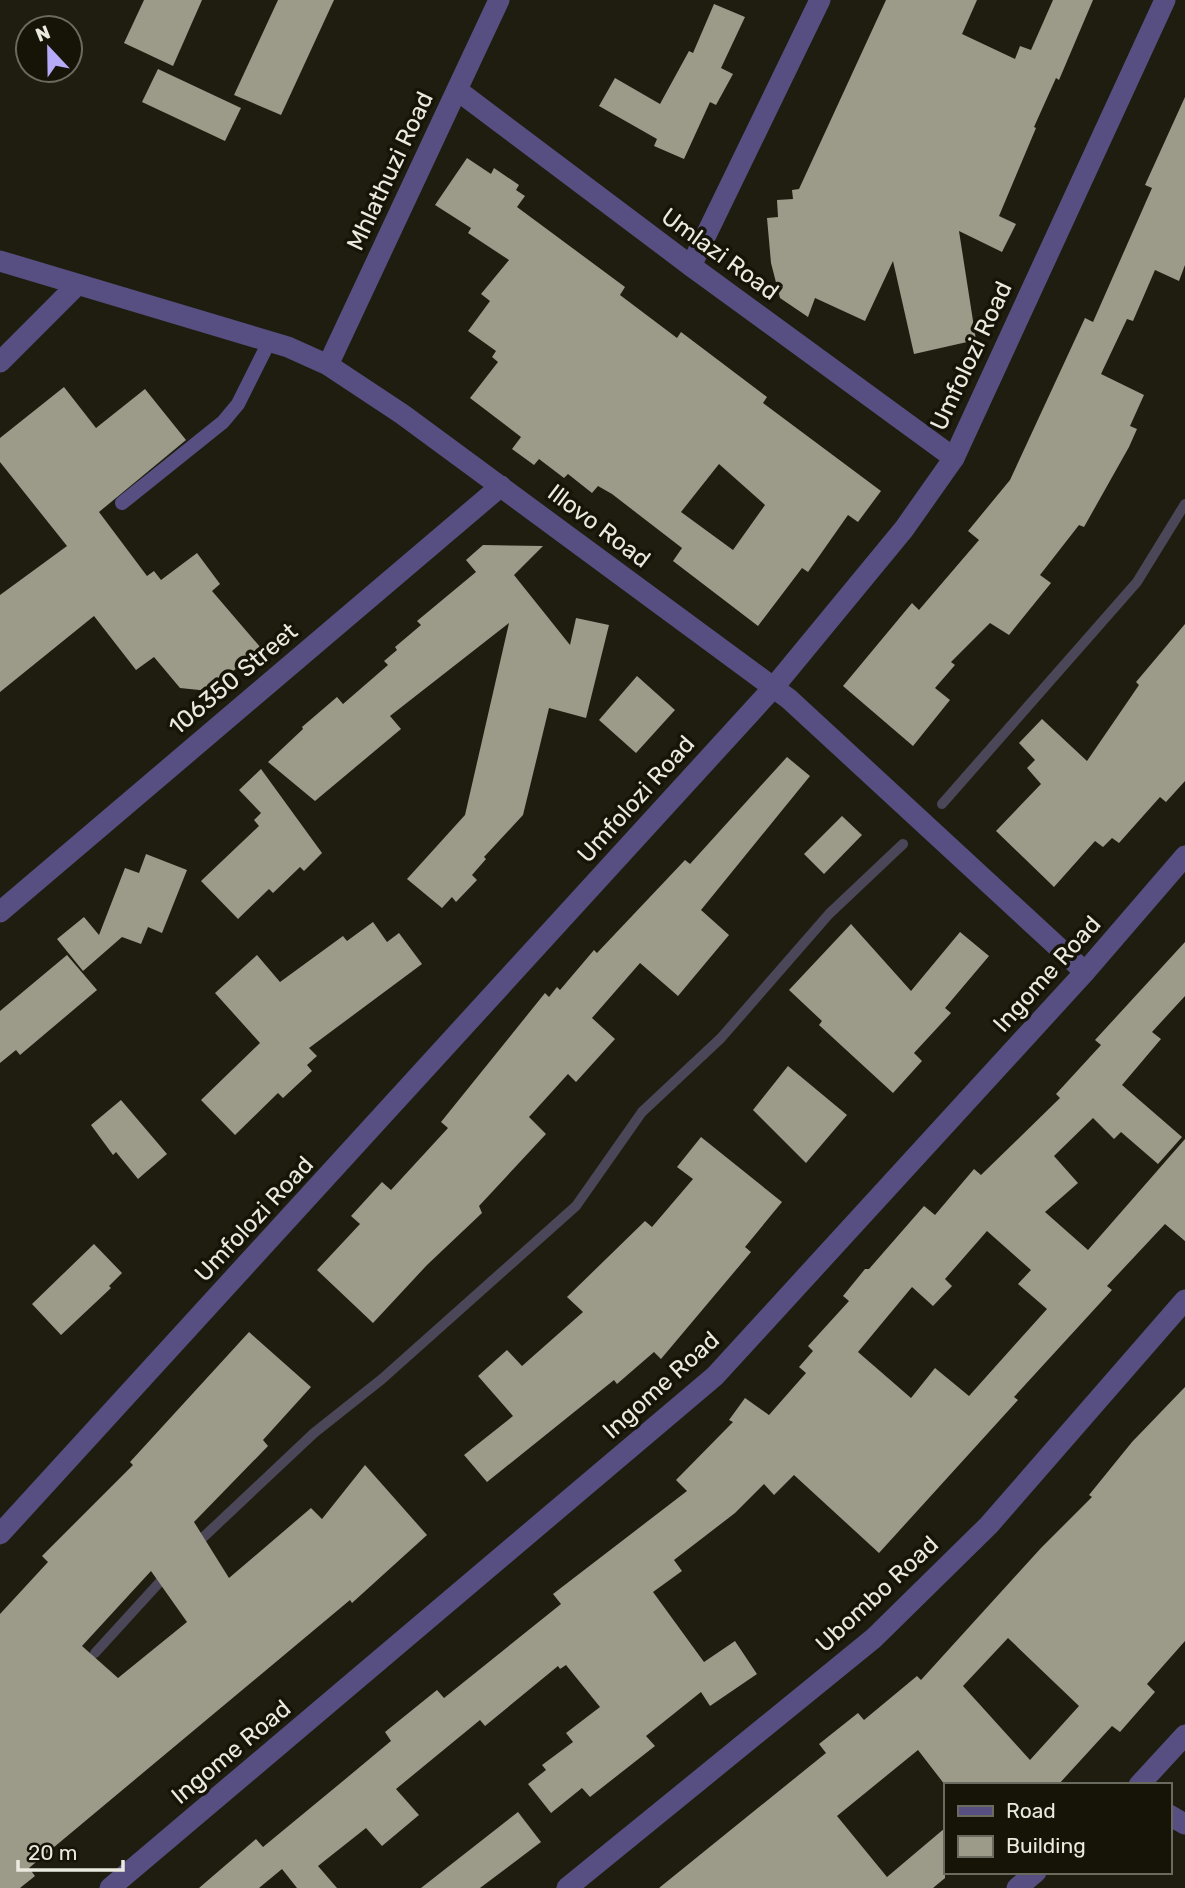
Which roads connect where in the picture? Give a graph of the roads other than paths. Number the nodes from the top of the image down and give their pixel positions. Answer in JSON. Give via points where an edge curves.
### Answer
{"nodes":[{"id":1,"x":499,"y":0,"type":"edge"},
{"id":2,"x":820,"y":0,"type":"edge"},
{"id":3,"x":1164,"y":0,"type":"edge"},
{"id":4,"x":457,"y":90,"type":"junction"},
{"id":5,"x":0,"y":261,"type":"edge"},
{"id":6,"x":691,"y":267,"type":"junction"},
{"id":7,"x":77,"y":285,"type":"junction"},
{"id":8,"x":269,"y":342,"type":"junction"},
{"id":9,"x":0,"y":362,"type":"edge"},
{"id":10,"x":328,"y":365,"type":"junction"},
{"id":11,"x":954,"y":458,"type":"junction"},
{"id":12,"x":501,"y":485,"type":"junction"},
{"id":13,"x":122,"y":503,"type":"dead end"},
{"id":14,"x":772,"y":688,"type":"junction"},
{"id":15,"x":1185,"y":856,"type":"edge"},
{"id":16,"x":0,"y":912,"type":"edge"},
{"id":17,"x":1085,"y":972,"type":"junction"},
{"id":18,"x":1185,"y":1300,"type":"edge"},
{"id":19,"x":0,"y":1534,"type":"edge"},
{"id":20,"x":1185,"y":1735,"type":"edge"},
{"id":21,"x":1141,"y":1783,"type":"edge"},
{"id":22,"x":1034,"y":1874,"type":"edge"},
{"id":23,"x":110,"y":1888,"type":"edge"},
{"id":24,"x":567,"y":1888,"type":"edge"},
{"id":25,"x":1017,"y":1888,"type":"edge"}],
"edges":[{"from":1,"to":4,"type":"street","name":"Mhlathuzi Road"},
{"from":2,"to":6,"type":"street"},
{"from":3,"to":11,"type":"street","name":"Umfolozi Road"},
{"from":4,"to":6,"type":"street","name":"Umlazi Road"},
{"from":4,"to":10,"type":"street","name":"Mhlathuzi Road"},
{"from":5,"to":7,"type":"street","name":"Illovo Road"},
{"from":6,"to":11,"type":"street","name":"Umlazi Road"},
{"from":7,"to":8,"type":"street","name":"Illovo Road"},
{"from":7,"to":9,"type":"street"},
{"from":8,"to":10,"type":"street","name":"Illovo Road"},
{"from":8,"to":13,"type":"lane","via":[[238,404],[223,422]]},
{"from":10,"to":12,"type":"street","name":"Illovo Road"},
{"from":11,"to":14,"type":"street","name":"Umfolozi Road","via":[[904,529]]},
{"from":12,"to":14,"type":"street","name":"Illovo Road"},
{"from":12,"to":16,"type":"street","name":"106350 Street"},
{"from":14,"to":17,"type":"street","name":"Illovo Road"},
{"from":14,"to":19,"type":"street","name":"Umfolozi Road"},
{"from":15,"to":17,"type":"street","name":"Ingome Road"},
{"from":17,"to":23,"type":"street","name":"Ingome Road","via":[[715,1376]]},
{"from":18,"to":24,"type":"street","name":"Ubombo Road","via":[[989,1525],[874,1638]]},
{"from":20,"to":21,"type":"street"},
{"from":22,"to":25,"type":"street"}]}
